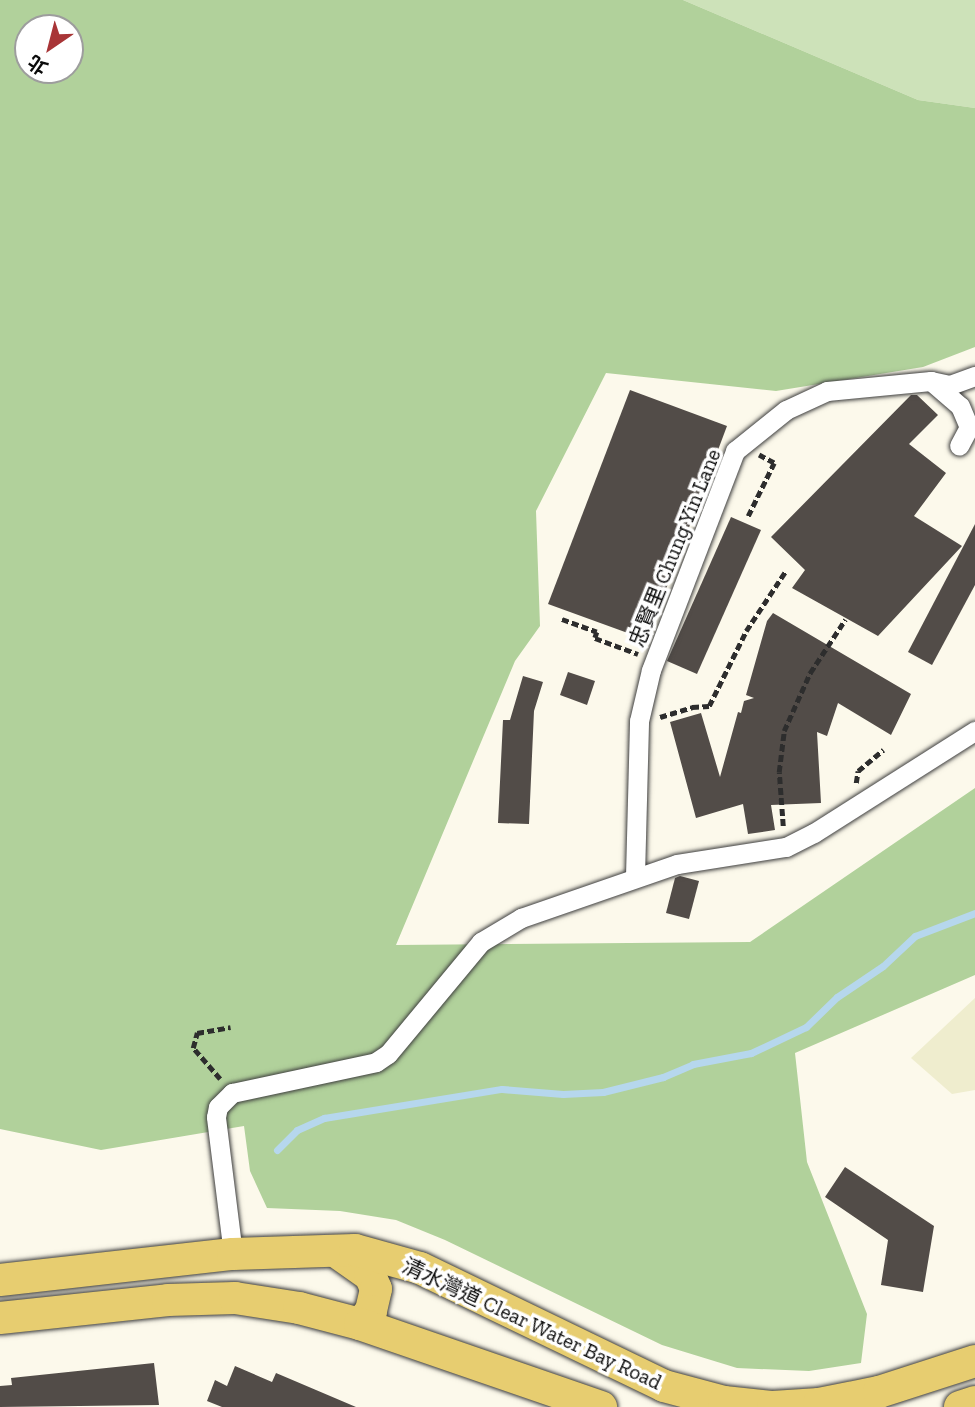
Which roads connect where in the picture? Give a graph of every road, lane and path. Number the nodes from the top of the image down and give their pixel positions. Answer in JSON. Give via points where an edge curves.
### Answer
{"nodes":[{"id":1,"x":975,"y":376,"type":"edge"},
{"id":2,"x":931,"y":381,"type":"junction"},
{"id":3,"x":959,"y":446,"type":"dead end"},
{"id":4,"x":774,"y":463,"type":"dead end"},
{"id":5,"x":748,"y":516,"type":"dead end"},
{"id":6,"x":785,"y":572,"type":"dead end"},
{"id":7,"x":562,"y":619,"type":"dead end"},
{"id":8,"x":845,"y":620,"type":"dead end"},
{"id":9,"x":655,"y":661,"type":"junction"},
{"id":10,"x":668,"y":714,"type":"dead end"},
{"id":11,"x":975,"y":731,"type":"edge"},
{"id":12,"x":786,"y":847,"type":"junction"},
{"id":13,"x":635,"y":876,"type":"junction"},
{"id":14,"x":230,"y":1027,"type":"dead end"},
{"id":15,"x":232,"y":1093,"type":"junction"},
{"id":16,"x":331,"y":1249,"type":"junction"},
{"id":17,"x":233,"y":1254,"type":"junction"},
{"id":18,"x":0,"y":1280,"type":"edge"},
{"id":19,"x":0,"y":1318,"type":"edge"},
{"id":20,"x":359,"y":1324,"type":"junction"},
{"id":21,"x":975,"y":1361,"type":"edge"},
{"id":22,"x":975,"y":1402,"type":"edge"},
{"id":23,"x":601,"y":1407,"type":"edge"},
{"id":24,"x":772,"y":1407,"type":"edge"},
{"id":25,"x":960,"y":1407,"type":"edge"}],
"edges":[{"from":1,"to":2,"type":"street","name":"忠賢里 Chung Yin Lane","via":[[950,385]]},
{"from":2,"to":3,"type":"street","via":[[960,406],[969,427]]},
{"from":2,"to":9,"type":"street","name":"忠賢里 Chung Yin Lane","via":[[827,391],[786,410],[735,452]]},
{"from":4,"to":5,"type":"path"},
{"from":6,"to":10,"type":"path","via":[[746,631],[709,706]]},
{"from":7,"to":9,"type":"path","via":[[597,632],[595,638]]},
{"from":8,"to":12,"type":"path","via":[[810,673],[784,731],[779,772]]},
{"from":9,"to":13,"type":"street","name":"忠賢里 Chung Yin Lane","via":[[639,721]]},
{"from":11,"to":12,"type":"street"},
{"from":12,"to":13,"type":"street","via":[[677,864]]},
{"from":13,"to":15,"type":"street","via":[[521,918],[481,942],[388,1055],[376,1062]]},
{"from":14,"to":15,"type":"path","via":[[197,1033],[193,1048]]},
{"from":15,"to":17,"type":"street","via":[[218,1107],[216,1117]]},
{"from":16,"to":17,"type":"main road","name":"清水灣道 Clear Water Bay Road"},
{"from":16,"to":20,"type":"main road","via":[[370,1275],[376,1289],[371,1311]]},
{"from":16,"to":24,"type":"main road","name":"清水灣道 Clear Water Bay Road","via":[[355,1250],[420,1268],[664,1386],[724,1402]]},
{"from":17,"to":18,"type":"main road","name":"清水灣道 Clear Water Bay Road"},
{"from":19,"to":20,"type":"main road","via":[[168,1300],[235,1298]]},
{"from":20,"to":23,"type":"main road"},
{"from":21,"to":24,"type":"main road","name":"清水灣道 Clear Water Bay Road","via":[[846,1400]]},
{"from":22,"to":25,"type":"main road"}]}
